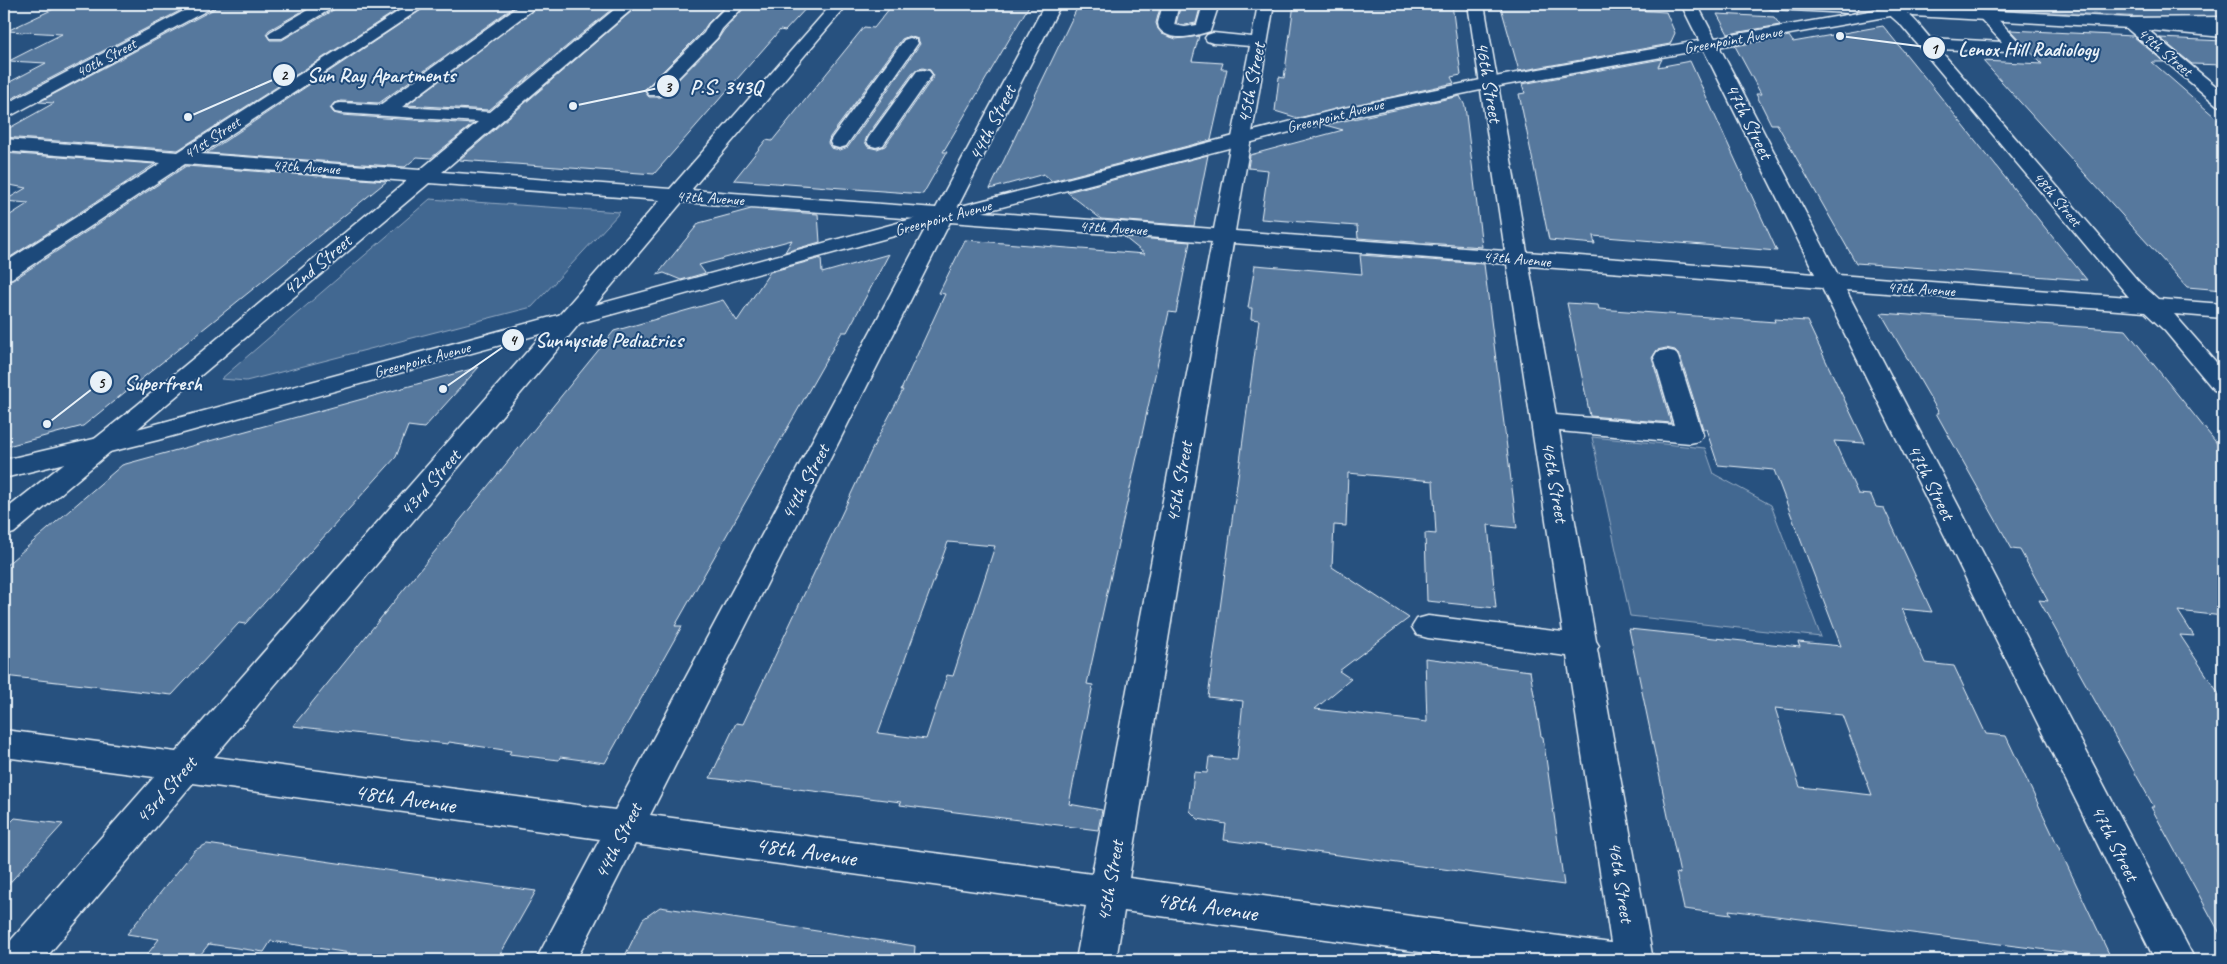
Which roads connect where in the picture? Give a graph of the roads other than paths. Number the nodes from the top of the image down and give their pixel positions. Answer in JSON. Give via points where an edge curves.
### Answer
{"nodes":[{"id":1,"x":208,"y":4,"type":"edge"},
{"id":2,"x":329,"y":4,"type":"edge"},
{"id":3,"x":420,"y":4,"type":"edge"},
{"id":4,"x":531,"y":4,"type":"edge"},
{"id":5,"x":630,"y":4,"type":"edge"},
{"id":6,"x":738,"y":4,"type":"edge"},
{"id":7,"x":840,"y":4,"type":"edge"},
{"id":8,"x":1053,"y":4,"type":"edge"},
{"id":9,"x":1172,"y":4,"type":"edge"},
{"id":10,"x":1211,"y":4,"type":"edge"},
{"id":11,"x":1266,"y":4,"type":"edge"},
{"id":12,"x":1476,"y":4,"type":"edge"},
{"id":13,"x":1689,"y":4,"type":"edge"},
{"id":14,"x":1772,"y":4,"type":"edge"},
{"id":15,"x":1934,"y":4,"type":"edge"},
{"id":16,"x":1902,"y":7,"type":"edge"},
{"id":17,"x":1985,"y":15,"type":"junction"},
{"id":18,"x":2223,"y":22,"type":"edge"},
{"id":19,"x":2130,"y":23,"type":"junction"},
{"id":20,"x":2223,"y":32,"type":"edge"},
{"id":21,"x":276,"y":35,"type":"dead end"},
{"id":22,"x":1213,"y":38,"type":"dead end"},
{"id":23,"x":1258,"y":42,"type":"junction"},
{"id":24,"x":1924,"y":43,"type":"junction"},
{"id":25,"x":910,"y":44,"type":"dead end"},
{"id":26,"x":1710,"y":44,"type":"junction"},
{"id":27,"x":923,"y":74,"type":"dead end"},
{"id":28,"x":1490,"y":83,"type":"junction"},
{"id":29,"x":655,"y":91,"type":"dead end"},
{"id":30,"x":2223,"y":100,"type":"edge"},
{"id":31,"x":341,"y":108,"type":"dead end"},
{"id":32,"x":384,"y":111,"type":"junction"},
{"id":33,"x":4,"y":112,"type":"edge"},
{"id":34,"x":493,"y":118,"type":"junction"},
{"id":35,"x":1240,"y":140,"type":"junction"},
{"id":36,"x":876,"y":141,"type":"dead end"},
{"id":37,"x":839,"y":142,"type":"dead end"},
{"id":38,"x":4,"y":144,"type":"edge"},
{"id":39,"x":181,"y":158,"type":"junction"},
{"id":40,"x":424,"y":176,"type":"junction"},
{"id":41,"x":675,"y":195,"type":"junction"},
{"id":42,"x":945,"y":216,"type":"junction"},
{"id":43,"x":1223,"y":236,"type":"junction"},
{"id":44,"x":1518,"y":259,"type":"junction"},
{"id":45,"x":4,"y":273,"type":"edge"},
{"id":46,"x":1830,"y":282,"type":"junction"},
{"id":47,"x":2152,"y":306,"type":"junction"},
{"id":48,"x":2223,"y":311,"type":"edge"},
{"id":49,"x":569,"y":320,"type":"junction"},
{"id":50,"x":1666,"y":357,"type":"dead end"},
{"id":51,"x":2223,"y":385,"type":"edge"},
{"id":52,"x":1545,"y":422,"type":"junction"},
{"id":53,"x":102,"y":445,"type":"junction"},
{"id":54,"x":4,"y":469,"type":"edge"},
{"id":55,"x":4,"y":526,"type":"edge"},
{"id":56,"x":1428,"y":627,"type":"dead end"},
{"id":57,"x":1582,"y":646,"type":"junction"},
{"id":58,"x":4,"y":743,"type":"edge"},
{"id":59,"x":185,"y":768,"type":"junction"},
{"id":60,"x":626,"y":828,"type":"junction"},
{"id":61,"x":1108,"y":892,"type":"junction"},
{"id":62,"x":19,"y":960,"type":"edge"},
{"id":63,"x":556,"y":960,"type":"edge"},
{"id":64,"x":1096,"y":960,"type":"edge"},
{"id":65,"x":1608,"y":960,"type":"edge"},
{"id":66,"x":1633,"y":960,"type":"edge"},
{"id":67,"x":2175,"y":960,"type":"edge"}],
"edges":[{"from":1,"to":33,"type":"street","name":"40th Street"},
{"from":2,"to":21,"type":"street"},
{"from":3,"to":39,"type":"street","name":"41st Street"},
{"from":4,"to":32,"type":"street"},
{"from":5,"to":34,"type":"street","name":"42nd Street"},
{"from":6,"to":29,"type":"street"},
{"from":7,"to":41,"type":"street","name":"43rd Street"},
{"from":8,"to":42,"type":"street","name":"44th Street"},
{"from":9,"to":10,"type":"street","via":[[1167,28],[1190,33],[1204,28]]},
{"from":11,"to":23,"type":"street","name":"45th Street"},
{"from":12,"to":28,"type":"street","name":"46th Street"},
{"from":13,"to":26,"type":"street","name":"47th Street"},
{"from":14,"to":16,"type":"street"},
{"from":15,"to":16,"type":"street","name":"Greenpoint Avenue"},
{"from":16,"to":17,"type":"street"},
{"from":16,"to":24,"type":"street","name":"48th Street","via":[[1908,23]]},
{"from":16,"to":26,"type":"street","name":"Greenpoint Avenue"},
{"from":17,"to":19,"type":"street"},
{"from":17,"to":24,"type":"street","via":[[2012,44],[2009,47]]},
{"from":18,"to":19,"type":"street"},
{"from":19,"to":20,"type":"street"},
{"from":19,"to":30,"type":"street","name":"49th Street"},
{"from":22,"to":23,"type":"street"},
{"from":23,"to":35,"type":"street","name":"45th Street"},
{"from":24,"to":47,"type":"street","name":"48th Street","via":[[2123,278]]},
{"from":25,"to":37,"type":"street"},
{"from":26,"to":28,"type":"street","name":"Greenpoint Avenue"},
{"from":26,"to":46,"type":"street","name":"47th Street"},
{"from":27,"to":36,"type":"street"},
{"from":28,"to":35,"type":"street","name":"Greenpoint Avenue","via":[[1366,107]]},
{"from":28,"to":44,"type":"street","name":"46th Street"},
{"from":31,"to":32,"type":"street"},
{"from":32,"to":34,"type":"street"},
{"from":34,"to":40,"type":"street","name":"42nd Street"},
{"from":35,"to":42,"type":"street","name":"Greenpoint Avenue"},
{"from":35,"to":43,"type":"street","name":"45th Street"},
{"from":38,"to":39,"type":"street","name":"47th Avenue"},
{"from":39,"to":40,"type":"street","name":"47th Avenue"},
{"from":39,"to":45,"type":"street","name":"41st Street"},
{"from":40,"to":41,"type":"street","name":"47th Avenue"},
{"from":40,"to":53,"type":"street","name":"42nd Street"},
{"from":41,"to":42,"type":"street","name":"47th Avenue"},
{"from":41,"to":49,"type":"street","name":"43rd Street"},
{"from":42,"to":43,"type":"street","name":"47th Avenue"},
{"from":42,"to":49,"type":"street","name":"Greenpoint Avenue"},
{"from":42,"to":60,"type":"street","name":"44th Street"},
{"from":43,"to":44,"type":"street","name":"47th Avenue"},
{"from":43,"to":61,"type":"street","name":"45th Street"},
{"from":44,"to":46,"type":"street","name":"47th Avenue"},
{"from":44,"to":52,"type":"street","name":"46th Street"},
{"from":46,"to":47,"type":"street","name":"47th Avenue"},
{"from":46,"to":67,"type":"street","name":"47th Street"},
{"from":47,"to":48,"type":"street","name":"47th Avenue"},
{"from":47,"to":51,"type":"street","name":"48th Street"},
{"from":49,"to":53,"type":"street","name":"Greenpoint Avenue"},
{"from":49,"to":59,"type":"street","name":"43rd Street"},
{"from":50,"to":52,"type":"street","via":[[1690,435]]},
{"from":52,"to":57,"type":"street","name":"46th Street"},
{"from":53,"to":54,"type":"street","name":"Greenpoint Avenue"},
{"from":53,"to":55,"type":"street","name":"42nd Street"},
{"from":56,"to":57,"type":"street"},
{"from":57,"to":66,"type":"street","name":"46th Street"},
{"from":58,"to":59,"type":"street","name":"48th Avenue"},
{"from":59,"to":60,"type":"street","name":"48th Avenue"},
{"from":59,"to":62,"type":"street","name":"43rd Street"},
{"from":60,"to":61,"type":"street","name":"48th Avenue"},
{"from":60,"to":63,"type":"street","name":"44th Street"},
{"from":61,"to":64,"type":"street","name":"45th Street"},
{"from":61,"to":65,"type":"street","name":"48th Avenue"}]}
